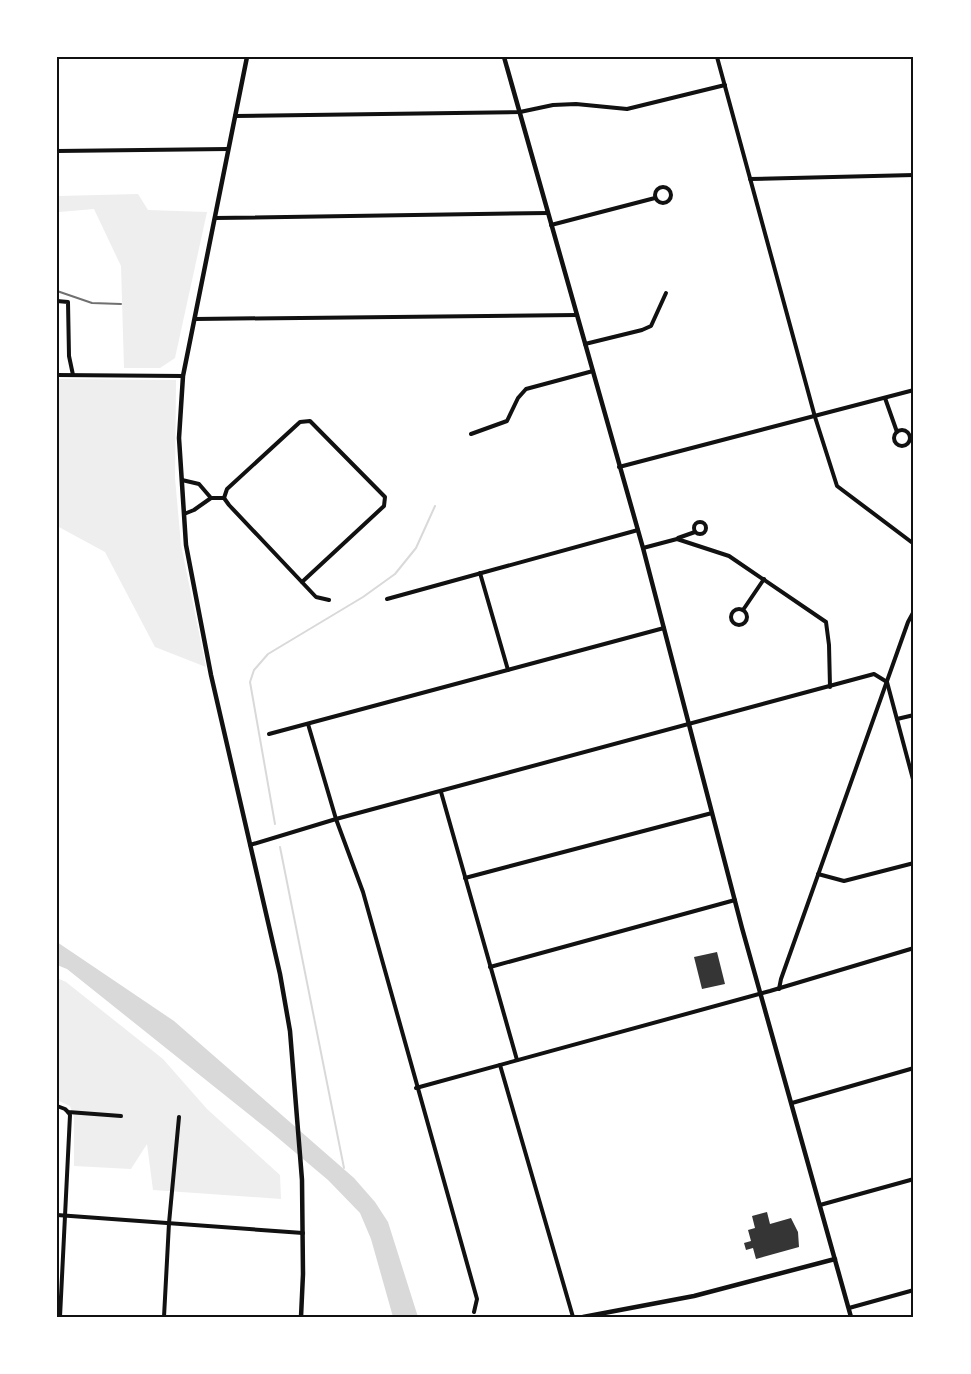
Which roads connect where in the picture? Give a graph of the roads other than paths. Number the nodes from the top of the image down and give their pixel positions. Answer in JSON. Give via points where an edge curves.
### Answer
{"nodes":[{"id":1,"x":247,"y":57,"type":"edge"},
{"id":2,"x":504,"y":57,"type":"edge"},
{"id":3,"x":717,"y":57,"type":"edge"},
{"id":4,"x":725,"y":85,"type":"junction"},
{"id":5,"x":520,"y":112,"type":"junction"},
{"id":6,"x":235,"y":116,"type":"junction"},
{"id":7,"x":228,"y":149,"type":"junction"},
{"id":8,"x":57,"y":151,"type":"edge"},
{"id":9,"x":914,"y":175,"type":"edge"},
{"id":10,"x":750,"y":179,"type":"junction"},
{"id":11,"x":655,"y":198,"type":"junction"},
{"id":12,"x":548,"y":213,"type":"junction"},
{"id":13,"x":215,"y":218,"type":"junction"},
{"id":14,"x":551,"y":225,"type":"junction"},
{"id":15,"x":666,"y":293,"type":"dead end"},
{"id":16,"x":57,"y":301,"type":"edge"},
{"id":17,"x":577,"y":315,"type":"junction"},
{"id":18,"x":195,"y":319,"type":"junction"},
{"id":19,"x":585,"y":344,"type":"junction"},
{"id":20,"x":592,"y":371,"type":"junction"},
{"id":21,"x":57,"y":375,"type":"edge"},
{"id":22,"x":73,"y":375,"type":"junction"},
{"id":23,"x":183,"y":376,"type":"junction"},
{"id":24,"x":914,"y":390,"type":"edge"},
{"id":25,"x":885,"y":398,"type":"junction"},
{"id":26,"x":815,"y":417,"type":"junction"},
{"id":27,"x":897,"y":432,"type":"junction"},
{"id":28,"x":471,"y":434,"type":"dead end"},
{"id":29,"x":620,"y":466,"type":"junction"},
{"id":30,"x":181,"y":480,"type":"junction"},
{"id":31,"x":211,"y":498,"type":"junction"},
{"id":32,"x":224,"y":498,"type":"junction"},
{"id":33,"x":183,"y":514,"type":"junction"},
{"id":34,"x":638,"y":530,"type":"junction"},
{"id":35,"x":695,"y":532,"type":"dead end"},
{"id":36,"x":677,"y":538,"type":"junction"},
{"id":37,"x":914,"y":544,"type":"edge"},
{"id":38,"x":643,"y":548,"type":"junction"},
{"id":39,"x":480,"y":573,"type":"junction"},
{"id":40,"x":764,"y":579,"type":"junction"},
{"id":41,"x":302,"y":582,"type":"junction"},
{"id":42,"x":387,"y":599,"type":"dead end"},
{"id":43,"x":329,"y":600,"type":"dead end"},
{"id":44,"x":742,"y":610,"type":"junction"},
{"id":45,"x":914,"y":611,"type":"edge"},
{"id":46,"x":664,"y":627,"type":"junction"},
{"id":47,"x":508,"y":670,"type":"junction"},
{"id":48,"x":887,"y":682,"type":"junction"},
{"id":49,"x":830,"y":687,"type":"junction"},
{"id":50,"x":914,"y":715,"type":"edge"},
{"id":51,"x":897,"y":719,"type":"junction"},
{"id":52,"x":308,"y":724,"type":"junction"},
{"id":53,"x":690,"y":725,"type":"junction"},
{"id":54,"x":269,"y":734,"type":"dead end"},
{"id":55,"x":914,"y":783,"type":"edge"},
{"id":56,"x":441,"y":792,"type":"junction"},
{"id":57,"x":712,"y":813,"type":"junction"},
{"id":58,"x":336,"y":819,"type":"junction"},
{"id":59,"x":250,"y":845,"type":"junction"},
{"id":60,"x":914,"y":863,"type":"edge"},
{"id":61,"x":818,"y":874,"type":"junction"},
{"id":62,"x":465,"y":878,"type":"junction"},
{"id":63,"x":735,"y":900,"type":"junction"},
{"id":64,"x":914,"y":948,"type":"edge"},
{"id":65,"x":490,"y":967,"type":"junction"},
{"id":66,"x":779,"y":988,"type":"junction"},
{"id":67,"x":761,"y":993,"type":"junction"},
{"id":68,"x":517,"y":1060,"type":"junction"},
{"id":69,"x":500,"y":1065,"type":"junction"},
{"id":70,"x":914,"y":1068,"type":"edge"},
{"id":71,"x":416,"y":1088,"type":"junction"},
{"id":72,"x":792,"y":1103,"type":"junction"},
{"id":73,"x":57,"y":1106,"type":"edge"},
{"id":74,"x":68,"y":1112,"type":"junction"},
{"id":75,"x":121,"y":1116,"type":"dead end"},
{"id":76,"x":179,"y":1117,"type":"dead end"},
{"id":77,"x":914,"y":1179,"type":"edge"},
{"id":78,"x":820,"y":1205,"type":"junction"},
{"id":79,"x":57,"y":1215,"type":"edge"},
{"id":80,"x":66,"y":1215,"type":"junction"},
{"id":81,"x":169,"y":1223,"type":"junction"},
{"id":82,"x":303,"y":1233,"type":"junction"},
{"id":83,"x":835,"y":1259,"type":"junction"},
{"id":84,"x":914,"y":1290,"type":"edge"},
{"id":85,"x":849,"y":1308,"type":"junction"},
{"id":86,"x":474,"y":1312,"type":"dead end"},
{"id":87,"x":60,"y":1317,"type":"edge"},
{"id":88,"x":164,"y":1317,"type":"edge"},
{"id":89,"x":301,"y":1317,"type":"edge"},
{"id":90,"x":573,"y":1317,"type":"edge"},
{"id":91,"x":583,"y":1317,"type":"edge"},
{"id":92,"x":851,"y":1317,"type":"edge"}],
"edges":[{"from":1,"to":6,"type":"street"},
{"from":2,"to":5,"type":"street"},
{"from":3,"to":4,"type":"street"},
{"from":4,"to":5,"type":"street","via":[[627,110],[576,104]]},
{"from":4,"to":10,"type":"street"},
{"from":5,"to":6,"type":"street"},
{"from":5,"to":12,"type":"street"},
{"from":6,"to":7,"type":"street"},
{"from":7,"to":8,"type":"street"},
{"from":7,"to":13,"type":"street"},
{"from":9,"to":10,"type":"street"},
{"from":10,"to":26,"type":"street"},
{"from":11,"to":11,"type":"street","via":[[666,203],[670,191],[660,187]]},
{"from":11,"to":14,"type":"street"},
{"from":12,"to":13,"type":"street"},
{"from":12,"to":14,"type":"street"},
{"from":13,"to":18,"type":"street"},
{"from":14,"to":17,"type":"street"},
{"from":15,"to":19,"type":"street","via":[[651,326]]},
{"from":16,"to":22,"type":"street","via":[[68,302]]},
{"from":17,"to":18,"type":"street"},
{"from":17,"to":19,"type":"street"},
{"from":18,"to":23,"type":"street"},
{"from":19,"to":20,"type":"street"},
{"from":20,"to":28,"type":"street","via":[[526,389],[507,421]]},
{"from":20,"to":29,"type":"street"},
{"from":21,"to":22,"type":"street"},
{"from":22,"to":23,"type":"street"},
{"from":23,"to":30,"type":"street"},
{"from":24,"to":25,"type":"street"},
{"from":25,"to":26,"type":"street"},
{"from":25,"to":27,"type":"street"},
{"from":26,"to":29,"type":"street"},
{"from":26,"to":37,"type":"street","via":[[837,486]]},
{"from":27,"to":27,"type":"street","via":[[908,433],[906,445],[895,441]]},
{"from":29,"to":34,"type":"street"},
{"from":30,"to":31,"type":"street","via":[[199,484]]},
{"from":30,"to":33,"type":"street"},
{"from":31,"to":32,"type":"street"},
{"from":31,"to":33,"type":"street"},
{"from":32,"to":41,"type":"street"},
{"from":32,"to":41,"type":"street","via":[[227,489],[300,422],[310,421],[385,497],[384,506]]},
{"from":33,"to":59,"type":"street","via":[[209,664]]},
{"from":34,"to":38,"type":"street"},
{"from":34,"to":39,"type":"street"},
{"from":35,"to":36,"type":"street"},
{"from":36,"to":38,"type":"street"},
{"from":36,"to":40,"type":"street","via":[[729,556]]},
{"from":38,"to":46,"type":"street"},
{"from":39,"to":42,"type":"street"},
{"from":39,"to":47,"type":"street"},
{"from":40,"to":44,"type":"street"},
{"from":40,"to":49,"type":"street","via":[[826,622]]},
{"from":41,"to":43,"type":"street","via":[[316,597]]},
{"from":44,"to":44,"type":"street","via":[[746,619],[741,625],[735,624],[732,613]]},
{"from":45,"to":48,"type":"street"},
{"from":46,"to":47,"type":"street"},
{"from":46,"to":53,"type":"street"},
{"from":47,"to":52,"type":"street"},
{"from":48,"to":49,"type":"street","via":[[874,674]]},
{"from":48,"to":51,"type":"street"},
{"from":48,"to":61,"type":"street"},
{"from":49,"to":53,"type":"street"},
{"from":50,"to":51,"type":"street"},
{"from":51,"to":55,"type":"street"},
{"from":52,"to":54,"type":"street"},
{"from":52,"to":58,"type":"street"},
{"from":53,"to":56,"type":"street"},
{"from":53,"to":57,"type":"street"},
{"from":56,"to":58,"type":"street"},
{"from":56,"to":62,"type":"street"},
{"from":57,"to":62,"type":"street"},
{"from":57,"to":63,"type":"street"},
{"from":58,"to":59,"type":"street"},
{"from":58,"to":71,"type":"street","via":[[363,892]]},
{"from":59,"to":82,"type":"street","via":[[287,1009],[297,1106]]},
{"from":60,"to":61,"type":"street","via":[[844,881]]},
{"from":61,"to":66,"type":"street"},
{"from":62,"to":65,"type":"street"},
{"from":63,"to":65,"type":"street"},
{"from":63,"to":67,"type":"street"},
{"from":64,"to":66,"type":"street"},
{"from":65,"to":68,"type":"street"},
{"from":66,"to":67,"type":"street"},
{"from":67,"to":68,"type":"street"},
{"from":67,"to":72,"type":"street"},
{"from":68,"to":69,"type":"street"},
{"from":69,"to":71,"type":"street"},
{"from":69,"to":90,"type":"street"},
{"from":70,"to":72,"type":"street"},
{"from":71,"to":86,"type":"street","via":[[477,1299]]},
{"from":72,"to":78,"type":"street"},
{"from":73,"to":74,"type":"street"},
{"from":74,"to":75,"type":"street"},
{"from":74,"to":80,"type":"street"},
{"from":76,"to":81,"type":"street"},
{"from":77,"to":78,"type":"street"},
{"from":78,"to":83,"type":"street"},
{"from":79,"to":80,"type":"street"},
{"from":80,"to":81,"type":"street"},
{"from":80,"to":87,"type":"street"},
{"from":81,"to":82,"type":"street"},
{"from":81,"to":88,"type":"street"},
{"from":82,"to":89,"type":"street"},
{"from":83,"to":85,"type":"street"},
{"from":83,"to":91,"type":"street","via":[[694,1296]]},
{"from":84,"to":85,"type":"street"},
{"from":85,"to":92,"type":"street"}]}
